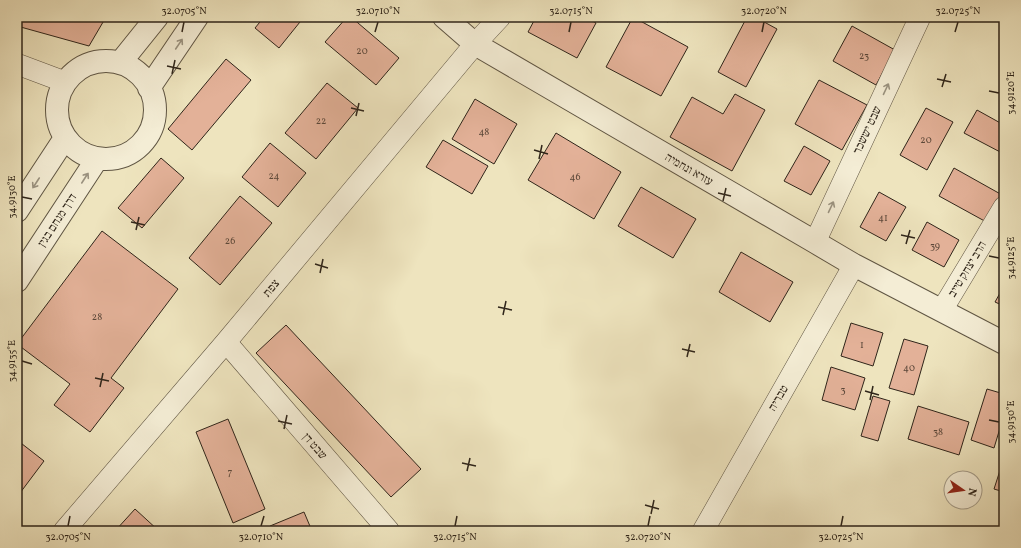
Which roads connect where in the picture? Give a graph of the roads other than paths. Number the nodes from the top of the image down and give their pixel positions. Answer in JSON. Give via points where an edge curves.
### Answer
{"nodes":[{"id":1,"x":156,"y":17,"type":"edge"},
{"id":2,"x":197,"y":17,"type":"edge"},
{"id":3,"x":444,"y":17,"type":"edge"},
{"id":4,"x":500,"y":17,"type":"edge"},
{"id":5,"x":920,"y":17,"type":"edge"},
{"id":6,"x":476,"y":44,"type":"junction"},
{"id":7,"x":120,"y":63,"type":"junction"},
{"id":8,"x":17,"y":64,"type":"edge"},
{"id":9,"x":65,"y":82,"type":"junction"},
{"id":10,"x":150,"y":88,"type":"junction"},
{"id":11,"x":65,"y":138,"type":"junction"},
{"id":12,"x":97,"y":160,"type":"junction"},
{"id":13,"x":1004,"y":207,"type":"edge"},
{"id":14,"x":17,"y":211,"type":"edge"},
{"id":15,"x":815,"y":242,"type":"junction"},
{"id":16,"x":854,"y":265,"type":"junction"},
{"id":17,"x":17,"y":281,"type":"edge"},
{"id":18,"x":942,"y":310,"type":"junction"},
{"id":19,"x":226,"y":342,"type":"junction"},
{"id":20,"x":1004,"y":343,"type":"edge"},
{"id":21,"x":64,"y":531,"type":"edge"},
{"id":22,"x":389,"y":531,"type":"edge"},
{"id":23,"x":702,"y":531,"type":"edge"}],
"edges":[{"from":1,"to":7,"type":"street"},
{"from":10,"to":2,"type":"street","one_way":true},
{"from":3,"to":6,"type":"street","name":"עזרא ונחמיה"},
{"from":4,"to":6,"type":"street","name":"צפת"},
{"from":15,"to":5,"type":"street","name":"שבט יששכר","one_way":true},
{"from":6,"to":15,"type":"street","name":"עזרא ונחמיה"},
{"from":6,"to":19,"type":"street","name":"צפת"},
{"from":7,"to":9,"type":"street","via":[[101,61],[88,64],[75,71]]},
{"from":7,"to":10,"type":"street","via":[[139,73]]},
{"from":8,"to":9,"type":"street"},
{"from":9,"to":11,"type":"street","via":[[56,109],[58,123]]},
{"from":10,"to":12,"type":"street","via":[[156,110],[153,127],[144,142],[132,153],[116,160]]},
{"from":11,"to":12,"type":"street","via":[[71,147],[82,155]]},
{"from":11,"to":14,"type":"street","one_way":true},
{"from":17,"to":12,"type":"street","name":"דרך מנחם בגין","one_way":true},
{"from":13,"to":18,"type":"street","name":"הרב יצחק טייב"},
{"from":15,"to":16,"type":"street","name":"עזרא ונחמיה"},
{"from":16,"to":18,"type":"street","name":"עזרא ונחמיה"},
{"from":16,"to":23,"type":"street","name":"טבריה"},
{"from":18,"to":20,"type":"street","name":"עזרא ונחמיה"},
{"from":19,"to":21,"type":"street","name":"צפת"},
{"from":19,"to":22,"type":"street","name":"שבט דן"}]}
